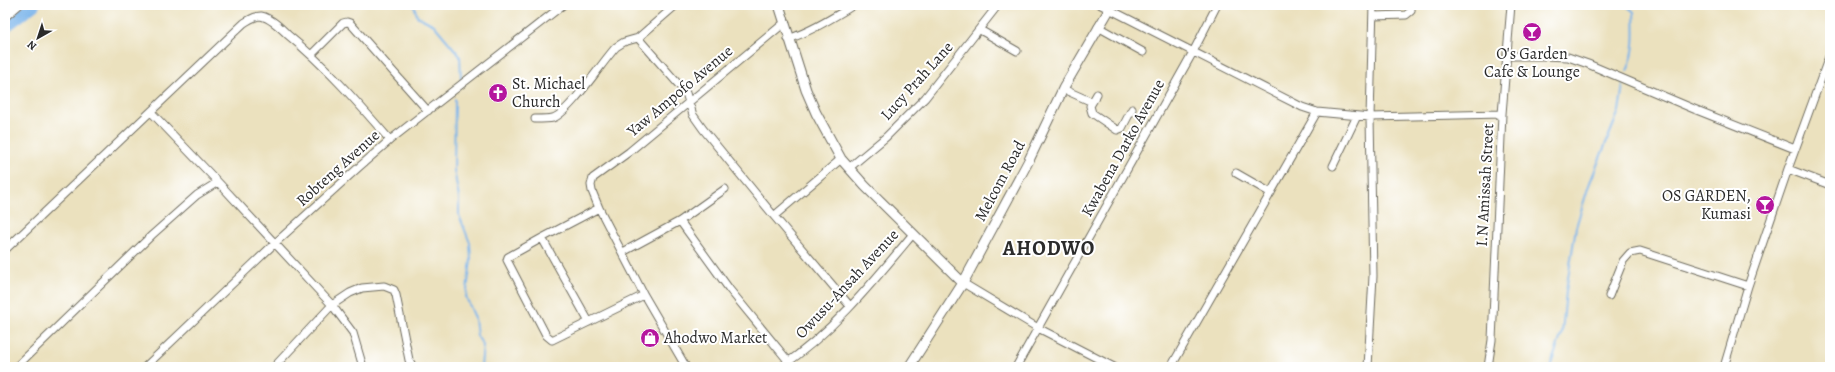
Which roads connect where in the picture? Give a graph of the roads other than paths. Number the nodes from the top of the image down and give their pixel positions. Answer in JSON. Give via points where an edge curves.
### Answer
{"nodes":[{"id":1,"x":19,"y":5,"type":"edge"},
{"id":2,"x":563,"y":5,"type":"edge"},
{"id":3,"x":676,"y":5,"type":"edge"},
{"id":4,"x":779,"y":5,"type":"edge"},
{"id":5,"x":854,"y":5,"type":"edge"},
{"id":6,"x":998,"y":5,"type":"edge"},
{"id":7,"x":1217,"y":5,"type":"edge"},
{"id":8,"x":1373,"y":5,"type":"edge"},
{"id":9,"x":1411,"y":5,"type":"edge"},
{"id":10,"x":1511,"y":5,"type":"edge"},
{"id":11,"x":1107,"y":7,"type":"edge"},
{"id":12,"x":1373,"y":16,"type":"junction"},
{"id":13,"x":5,"y":17,"type":"edge"},
{"id":14,"x":783,"y":24,"type":"junction"},
{"id":15,"x":1098,"y":26,"type":"junction"},
{"id":16,"x":980,"y":30,"type":"junction"},
{"id":17,"x":638,"y":38,"type":"junction"},
{"id":18,"x":788,"y":39,"type":"junction"},
{"id":19,"x":1017,"y":51,"type":"dead end"},
{"id":20,"x":1143,"y":52,"type":"dead end"},
{"id":21,"x":1193,"y":52,"type":"junction"},
{"id":22,"x":312,"y":54,"type":"junction"},
{"id":23,"x":1830,"y":54,"type":"edge"},
{"id":24,"x":1507,"y":56,"type":"junction"},
{"id":25,"x":1063,"y":89,"type":"junction"},
{"id":26,"x":1097,"y":94,"type":"dead end"},
{"id":27,"x":690,"y":101,"type":"junction"},
{"id":28,"x":1092,"y":102,"type":"junction"},
{"id":29,"x":1132,"y":109,"type":"dead end"},
{"id":30,"x":428,"y":111,"type":"junction"},
{"id":31,"x":151,"y":112,"type":"junction"},
{"id":32,"x":1316,"y":112,"type":"junction"},
{"id":33,"x":1502,"y":114,"type":"junction"},
{"id":34,"x":1357,"y":116,"type":"junction"},
{"id":35,"x":1370,"y":117,"type":"junction"},
{"id":36,"x":535,"y":119,"type":"dead end"},
{"id":37,"x":390,"y":140,"type":"junction"},
{"id":38,"x":1795,"y":149,"type":"junction"},
{"id":39,"x":841,"y":159,"type":"junction"},
{"id":40,"x":1333,"y":166,"type":"dead end"},
{"id":41,"x":849,"y":168,"type":"junction"},
{"id":42,"x":1788,"y":169,"type":"junction"},
{"id":43,"x":1236,"y":173,"type":"dead end"},
{"id":44,"x":218,"y":182,"type":"junction"},
{"id":45,"x":1830,"y":185,"type":"edge"},
{"id":46,"x":725,"y":189,"type":"dead end"},
{"id":47,"x":1271,"y":193,"type":"junction"},
{"id":48,"x":599,"y":208,"type":"junction"},
{"id":49,"x":774,"y":216,"type":"junction"},
{"id":50,"x":680,"y":221,"type":"junction"},
{"id":51,"x":913,"y":234,"type":"junction"},
{"id":52,"x":542,"y":238,"type":"junction"},
{"id":53,"x":274,"y":244,"type":"junction"},
{"id":54,"x":5,"y":250,"type":"edge"},
{"id":55,"x":623,"y":252,"type":"junction"},
{"id":56,"x":963,"y":282,"type":"junction"},
{"id":57,"x":1748,"y":286,"type":"junction"},
{"id":58,"x":644,"y":295,"type":"junction"},
{"id":59,"x":1609,"y":296,"type":"dead end"},
{"id":60,"x":332,"y":305,"type":"junction"},
{"id":61,"x":850,"y":306,"type":"junction"},
{"id":62,"x":589,"y":322,"type":"junction"},
{"id":63,"x":1038,"y":328,"type":"junction"},
{"id":64,"x":789,"y":362,"type":"junction"},
{"id":65,"x":16,"y":367,"type":"edge"},
{"id":66,"x":145,"y":367,"type":"edge"},
{"id":67,"x":274,"y":367,"type":"edge"},
{"id":68,"x":363,"y":367,"type":"edge"},
{"id":69,"x":414,"y":367,"type":"edge"},
{"id":70,"x":686,"y":367,"type":"edge"},
{"id":71,"x":781,"y":367,"type":"edge"},
{"id":72,"x":909,"y":367,"type":"edge"},
{"id":73,"x":1016,"y":367,"type":"edge"},
{"id":74,"x":1114,"y":367,"type":"edge"},
{"id":75,"x":1171,"y":367,"type":"edge"},
{"id":76,"x":1368,"y":367,"type":"edge"},
{"id":77,"x":1488,"y":367,"type":"edge"},
{"id":78,"x":1724,"y":367,"type":"edge"}],
"edges":[{"from":1,"to":13,"type":"street"},
{"from":2,"to":30,"type":"street","name":"Robteng Avenue"},
{"from":3,"to":17,"type":"street"},
{"from":4,"to":14,"type":"main road"},
{"from":5,"to":18,"type":"street","via":[[824,24]]},
{"from":6,"to":16,"type":"street","name":"Lucy Prah Lane"},
{"from":7,"to":21,"type":"street","name":"Kwabena Darko Avenue"},
{"from":8,"to":12,"type":"street"},
{"from":9,"to":12,"type":"street","via":[[1406,15]]},
{"from":10,"to":24,"type":"street","name":"I.N Amissah Street"},
{"from":11,"to":15,"type":"main road","name":"Melcom Road"},
{"from":11,"to":21,"type":"street"},
{"from":12,"to":35,"type":"street"},
{"from":14,"to":18,"type":"main road"},
{"from":14,"to":27,"type":"street","name":"Yaw Ampofo Avenue"},
{"from":15,"to":20,"type":"street"},
{"from":15,"to":25,"type":"main road","name":"Melcom Road"},
{"from":16,"to":19,"type":"street"},
{"from":16,"to":41,"type":"street","name":"Lucy Prah Lane","via":[[926,98],[905,120]]},
{"from":17,"to":27,"type":"street"},
{"from":17,"to":36,"type":"street","via":[[616,46],[580,93],[559,114],[553,118]]},
{"from":18,"to":39,"type":"main road","via":[[816,113]]},
{"from":21,"to":32,"type":"street"},
{"from":21,"to":63,"type":"street","name":"Kwabena Darko Avenue"},
{"from":22,"to":30,"type":"street","via":[[343,23],[350,23]]},
{"from":22,"to":31,"type":"street","via":[[273,22],[264,17],[254,17],[244,23]]},
{"from":22,"to":37,"type":"street"},
{"from":23,"to":38,"type":"street"},
{"from":24,"to":33,"type":"street","name":"I.N Amissah Street"},
{"from":24,"to":38,"type":"street","via":[[1568,58],[1588,64]]},
{"from":25,"to":28,"type":"street"},
{"from":25,"to":56,"type":"main road","name":"Melcom Road","via":[[1030,160]]},
{"from":26,"to":28,"type":"street"},
{"from":27,"to":48,"type":"street","name":"Yaw Ampofo Avenue","via":[[629,152],[593,178],[591,185]]},
{"from":27,"to":49,"type":"street","via":[[693,115],[703,129]]},
{"from":28,"to":29,"type":"street","via":[[1092,113],[1117,130],[1122,128]]},
{"from":30,"to":37,"type":"street","name":"Robteng Avenue"},
{"from":31,"to":44,"type":"street"},
{"from":31,"to":54,"type":"street"},
{"from":32,"to":34,"type":"street"},
{"from":32,"to":47,"type":"street"},
{"from":33,"to":35,"type":"street"},
{"from":33,"to":77,"type":"street","name":"I.N Amissah Street","via":[[1492,340]]},
{"from":34,"to":35,"type":"street"},
{"from":34,"to":40,"type":"street"},
{"from":35,"to":76,"type":"street","via":[[1373,276]]},
{"from":37,"to":53,"type":"street","name":"Robteng Avenue"},
{"from":38,"to":42,"type":"street"},
{"from":39,"to":41,"type":"main road"},
{"from":39,"to":49,"type":"street"},
{"from":41,"to":51,"type":"main road"},
{"from":42,"to":45,"type":"street"},
{"from":42,"to":57,"type":"street"},
{"from":43,"to":47,"type":"street"},
{"from":44,"to":53,"type":"street"},
{"from":44,"to":65,"type":"street","via":[[197,195],[152,235]]},
{"from":46,"to":50,"type":"street"},
{"from":47,"to":75,"type":"street"},
{"from":48,"to":52,"type":"street"},
{"from":48,"to":55,"type":"street"},
{"from":49,"to":61,"type":"street"},
{"from":50,"to":55,"type":"street"},
{"from":50,"to":64,"type":"street","via":[[730,290]]},
{"from":51,"to":56,"type":"main road"},
{"from":51,"to":61,"type":"street","name":"Owusu-Ansah Avenue"},
{"from":52,"to":62,"type":"street"},
{"from":52,"to":62,"type":"street","via":[[508,257],[507,260],[546,335],[549,339],[555,340]]},
{"from":53,"to":60,"type":"street"},
{"from":53,"to":66,"type":"street","name":"Robteng Avenue"},
{"from":55,"to":58,"type":"street"},
{"from":56,"to":63,"type":"street"},
{"from":56,"to":72,"type":"main road","name":"Melcom Road"},
{"from":57,"to":59,"type":"street","via":[[1640,251],[1630,253],[1623,261]]},
{"from":57,"to":78,"type":"street"},
{"from":58,"to":62,"type":"street"},
{"from":58,"to":70,"type":"street"},
{"from":60,"to":67,"type":"street"},
{"from":60,"to":68,"type":"street","via":[[353,333]]},
{"from":60,"to":69,"type":"street","via":[[362,288],[384,286],[394,290],[409,360]]},
{"from":61,"to":64,"type":"street","name":"Owusu-Ansah Avenue","via":[[827,331]]},
{"from":63,"to":73,"type":"street","name":"Kwabena Darko Avenue"},
{"from":63,"to":74,"type":"street"},
{"from":64,"to":71,"type":"street","name":"Owusu-Ansah Avenue"}]}
